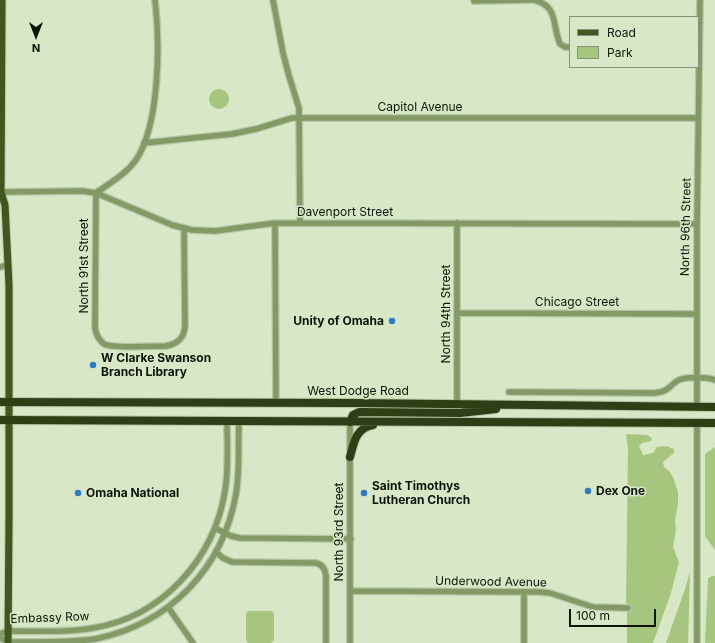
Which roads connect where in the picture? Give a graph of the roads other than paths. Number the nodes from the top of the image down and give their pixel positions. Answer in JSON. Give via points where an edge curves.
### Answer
{"nodes":[{"id":1,"x":2,"y":0,"type":"edge"},
{"id":2,"x":155,"y":0,"type":"edge"},
{"id":3,"x":273,"y":0,"type":"edge"},
{"id":4,"x":531,"y":0,"type":"edge"},
{"id":5,"x":534,"y":0,"type":"edge"},
{"id":6,"x":700,"y":0,"type":"edge"},
{"id":7,"x":474,"y":1,"type":"edge"},
{"id":8,"x":569,"y":47,"type":"edge"},
{"id":9,"x":699,"y":47,"type":"edge"},
{"id":10,"x":699,"y":68,"type":"edge"},
{"id":11,"x":299,"y":118,"type":"junction"},
{"id":12,"x":698,"y":118,"type":"junction"},
{"id":13,"x":144,"y":143,"type":"junction"},
{"id":14,"x":1,"y":193,"type":"edge"},
{"id":15,"x":96,"y":193,"type":"junction"},
{"id":16,"x":275,"y":223,"type":"junction"},
{"id":17,"x":300,"y":223,"type":"junction"},
{"id":18,"x":457,"y":223,"type":"junction"},
{"id":19,"x":697,"y":224,"type":"junction"},
{"id":20,"x":184,"y":228,"type":"junction"},
{"id":21,"x":0,"y":264,"type":"edge"},
{"id":22,"x":8,"y":265,"type":"junction"},
{"id":23,"x":0,"y":267,"type":"edge"},
{"id":24,"x":458,"y":314,"type":"junction"},
{"id":25,"x":697,"y":314,"type":"junction"},
{"id":26,"x":697,"y":378,"type":"junction"},
{"id":27,"x":715,"y":380,"type":"edge"},
{"id":28,"x":509,"y":392,"type":"dead end"},
{"id":29,"x":0,"y":402,"type":"edge"},
{"id":30,"x":10,"y":402,"type":"junction"},
{"id":31,"x":276,"y":402,"type":"junction"},
{"id":32,"x":457,"y":404,"type":"junction"},
{"id":33,"x":514,"y":405,"type":"junction"},
{"id":34,"x":697,"y":406,"type":"junction"},
{"id":35,"x":715,"y":407,"type":"edge"},
{"id":36,"x":0,"y":420,"type":"edge"},
{"id":37,"x":10,"y":421,"type":"junction"},
{"id":38,"x":226,"y":421,"type":"junction"},
{"id":39,"x":239,"y":421,"type":"junction"},
{"id":40,"x":350,"y":422,"type":"junction"},
{"id":41,"x":390,"y":422,"type":"junction"},
{"id":42,"x":715,"y":423,"type":"edge"},
{"id":43,"x":697,"y":424,"type":"junction"},
{"id":44,"x":350,"y":457,"type":"junction"},
{"id":45,"x":226,"y":490,"type":"junction"},
{"id":46,"x":236,"y":492,"type":"junction"},
{"id":47,"x":215,"y":528,"type":"junction"},
{"id":48,"x":225,"y":534,"type":"junction"},
{"id":49,"x":351,"y":539,"type":"junction"},
{"id":50,"x":216,"y":552,"type":"junction"},
{"id":51,"x":350,"y":591,"type":"junction"},
{"id":52,"x":524,"y":592,"type":"junction"},
{"id":53,"x":168,"y":607,"type":"junction"},
{"id":54,"x":628,"y":608,"type":"dead end"},
{"id":55,"x":8,"y":630,"type":"junction"},
{"id":56,"x":0,"y":634,"type":"edge"},
{"id":57,"x":0,"y":638,"type":"edge"},
{"id":58,"x":8,"y":642,"type":"edge"},
{"id":59,"x":193,"y":643,"type":"edge"},
{"id":60,"x":326,"y":643,"type":"edge"},
{"id":61,"x":350,"y":643,"type":"edge"},
{"id":62,"x":524,"y":643,"type":"edge"},
{"id":63,"x":697,"y":643,"type":"edge"}],
"edges":[{"from":1,"to":14,"type":"main road"},
{"from":2,"to":13,"type":"street","via":[[158,47],[155,88]]},
{"from":3,"to":11,"type":"street","via":[[289,76],[299,108]]},
{"from":4,"to":7,"type":"street"},
{"from":5,"to":8,"type":"street","via":[[549,7],[560,44]]},
{"from":6,"to":9,"type":"street","name":"North 96th Street"},
{"from":10,"to":12,"type":"street","name":"North 96th Street"},
{"from":11,"to":12,"type":"street","name":"Capitol Avenue"},
{"from":11,"to":13,"type":"street","name":"Capitol Avenue","via":[[232,134]]},
{"from":11,"to":17,"type":"street"},
{"from":12,"to":19,"type":"street","name":"North 96th Street"},
{"from":13,"to":15,"type":"street","via":[[130,167]]},
{"from":14,"to":15,"type":"street","name":"Davenport Street"},
{"from":14,"to":22,"type":"main road","via":[[5,202]]},
{"from":15,"to":20,"type":"street","name":"Davenport Street","via":[[158,220]]},
{"from":15,"to":20,"type":"street","name":"North 91st Street","via":[[95,324],[99,339],[105,344],[166,346],[181,339],[185,328]]},
{"from":16,"to":17,"type":"street","name":"Davenport Street"},
{"from":16,"to":20,"type":"street","name":"Davenport Street","via":[[215,231]]},
{"from":16,"to":31,"type":"street"},
{"from":17,"to":18,"type":"street","name":"Davenport Street"},
{"from":18,"to":19,"type":"street","name":"Davenport Street"},
{"from":18,"to":24,"type":"street","name":"North 94th Street"},
{"from":19,"to":25,"type":"street","name":"North 96th Street"},
{"from":21,"to":22,"type":"street"},
{"from":22,"to":23,"type":"street"},
{"from":22,"to":30,"type":"main road"},
{"from":24,"to":25,"type":"street","name":"Chicago Street"},
{"from":24,"to":32,"type":"street","name":"North 94th Street"},
{"from":25,"to":26,"type":"street","name":"North 96th Street"},
{"from":26,"to":27,"type":"street"},
{"from":26,"to":28,"type":"street","via":[[679,380],[666,390],[655,392]]},
{"from":26,"to":34,"type":"street","name":"North 96th Street"},
{"from":29,"to":30,"type":"highway","name":"West Dodge Road"},
{"from":30,"to":31,"type":"highway","name":"West Dodge Road"},
{"from":30,"to":37,"type":"main road"},
{"from":31,"to":32,"type":"highway","name":"West Dodge Road"},
{"from":32,"to":33,"type":"highway","name":"West Dodge Road"},
{"from":33,"to":34,"type":"highway","name":"West Dodge Road"},
{"from":33,"to":40,"type":"highway","via":[[460,413],[360,412],[353,415]]},
{"from":34,"to":35,"type":"highway","name":"West Dodge Road"},
{"from":36,"to":37,"type":"highway"},
{"from":37,"to":38,"type":"highway"},
{"from":37,"to":55,"type":"main road"},
{"from":38,"to":39,"type":"highway"},
{"from":38,"to":45,"type":"street","name":"Embassy Row"},
{"from":39,"to":40,"type":"highway"},
{"from":39,"to":46,"type":"street","name":"Embassy Row"},
{"from":40,"to":41,"type":"highway"},
{"from":40,"to":44,"type":"street","name":"North 93rd Street"},
{"from":41,"to":43,"type":"highway"},
{"from":41,"to":44,"type":"highway","via":[[370,425],[359,431]]},
{"from":42,"to":43,"type":"highway"},
{"from":43,"to":63,"type":"street"},
{"from":44,"to":49,"type":"street","name":"North 93rd Street"},
{"from":45,"to":46,"type":"street"},
{"from":45,"to":47,"type":"street","name":"Embassy Row"},
{"from":46,"to":48,"type":"street","name":"Embassy Row"},
{"from":47,"to":48,"type":"street"},
{"from":47,"to":55,"type":"street","name":"Embassy Row","via":[[200,558],[180,582],[156,602],[131,616],[109,625],[86,629]]},
{"from":48,"to":49,"type":"street","via":[[244,539]]},
{"from":48,"to":50,"type":"street","name":"Embassy Row"},
{"from":49,"to":51,"type":"street","name":"North 93rd Street"},
{"from":50,"to":53,"type":"street","name":"Embassy Row","via":[[195,582]]},
{"from":50,"to":60,"type":"street","via":[[232,562],[316,563],[324,568]]},
{"from":51,"to":52,"type":"street","name":"Underwood Avenue"},
{"from":51,"to":61,"type":"street","name":"North 93rd Street"},
{"from":52,"to":54,"type":"street","name":"Underwood Avenue","via":[[550,593],[594,607]]},
{"from":52,"to":62,"type":"street"},
{"from":53,"to":58,"type":"street","name":"Embassy Row","via":[[134,627],[96,639]]},
{"from":53,"to":59,"type":"street"},
{"from":55,"to":56,"type":"street","name":"Embassy Row"},
{"from":55,"to":58,"type":"main road"},
{"from":57,"to":58,"type":"street","name":"Embassy Row"}]}
